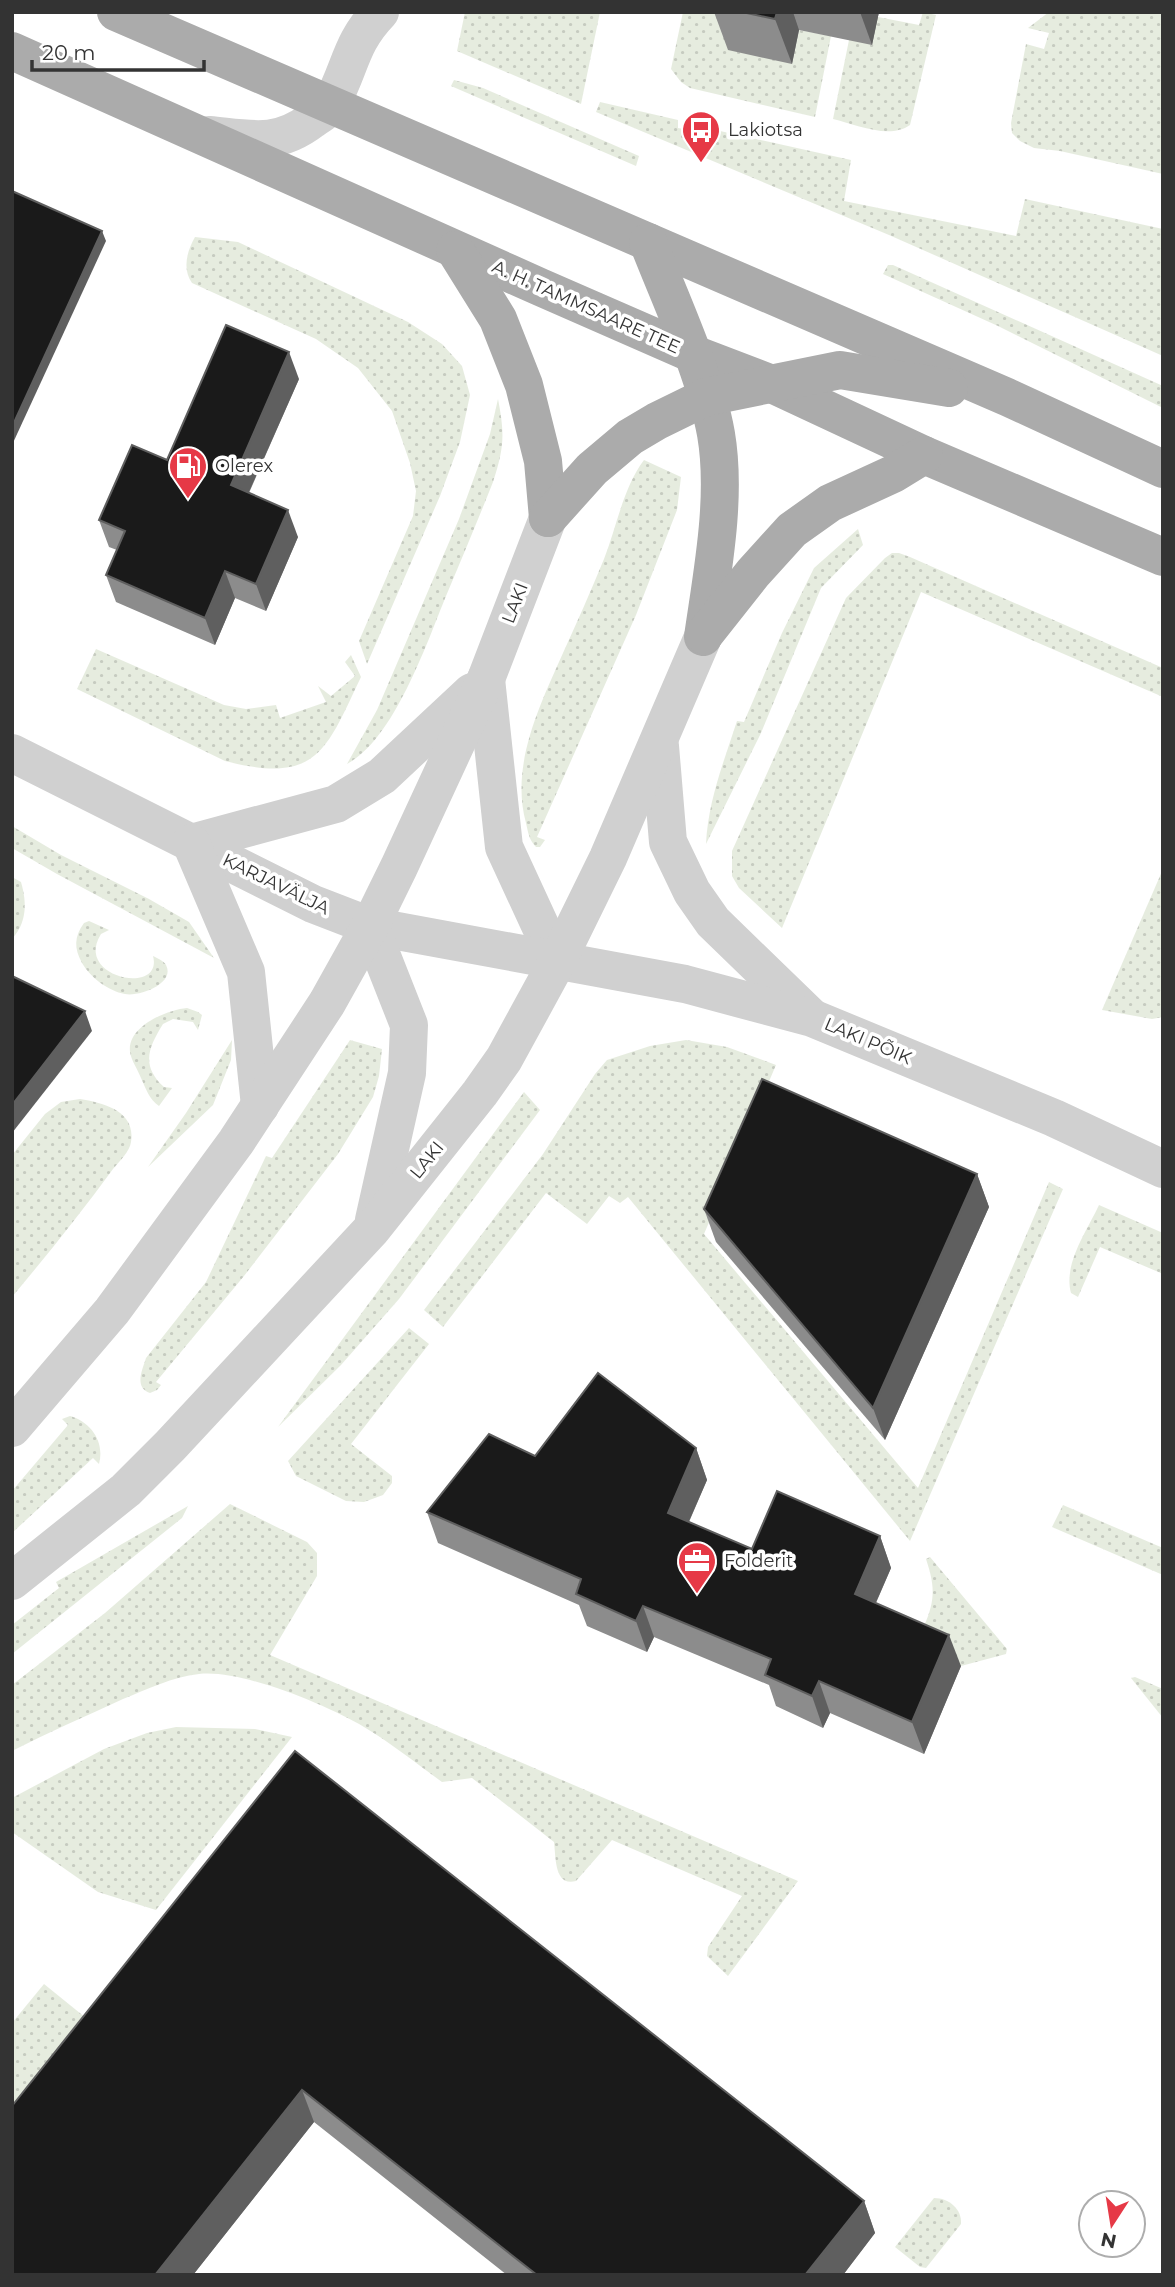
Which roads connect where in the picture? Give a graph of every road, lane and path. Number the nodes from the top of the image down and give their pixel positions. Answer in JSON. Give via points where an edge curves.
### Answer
{"nodes":[{"id":1,"x":116,"y":12,"type":"edge"},
{"id":2,"x":380,"y":12,"type":"edge"},
{"id":3,"x":12,"y":51,"type":"edge"},
{"id":4,"x":331,"y":106,"type":"junction"},
{"id":5,"x":201,"y":135,"type":"junction"},
{"id":6,"x":648,"y":242,"type":"junction"},
{"id":7,"x":455,"y":250,"type":"junction"},
{"id":8,"x":691,"y":353,"type":"junction"},
{"id":9,"x":772,"y":384,"type":"junction"},
{"id":10,"x":705,"y":397,"type":"junction"},
{"id":11,"x":1007,"y":397,"type":"junction"},
{"id":12,"x":924,"y":455,"type":"junction"},
{"id":13,"x":1163,"y":469,"type":"edge"},
{"id":14,"x":548,"y":518,"type":"junction"},
{"id":15,"x":1163,"y":557,"type":"edge"},
{"id":16,"x":703,"y":637,"type":"junction"},
{"id":17,"x":486,"y":679,"type":"junction"},
{"id":18,"x":660,"y":741,"type":"junction"},
{"id":19,"x":12,"y":753,"type":"edge"},
{"id":20,"x":191,"y":843,"type":"junction"},
{"id":21,"x":370,"y":926,"type":"junction"},
{"id":22,"x":558,"y":962,"type":"junction"},
{"id":23,"x":812,"y":1018,"type":"junction"},
{"id":24,"x":260,"y":1106,"type":"junction"},
{"id":25,"x":1163,"y":1169,"type":"edge"},
{"id":26,"x":372,"y":1229,"type":"junction"},
{"id":27,"x":12,"y":1428,"type":"edge"},
{"id":28,"x":12,"y":1581,"type":"edge"}],
"edges":[{"from":1,"to":4,"type":"main road"},
{"from":2,"to":4,"type":"street","via":[[356,42]]},
{"from":3,"to":5,"type":"main road","name":"A. H. TAMMSAARE TEE"},
{"from":4,"to":5,"type":"street","via":[[296,132],[264,141]]},
{"from":4,"to":6,"type":"main road"},
{"from":5,"to":7,"type":"main road","name":"A. H. TAMMSAARE TEE"},
{"from":6,"to":8,"type":"main road"},
{"from":6,"to":11,"type":"main road"},
{"from":7,"to":8,"type":"main road","name":"A. H. TAMMSAARE TEE"},
{"from":7,"to":14,"type":"main road","via":[[498,318],[524,386],[543,461]]},
{"from":8,"to":9,"type":"main road","name":"A. H. TAMMSAARE TEE"},
{"from":8,"to":10,"type":"main road"},
{"from":9,"to":10,"type":"main road"},
{"from":9,"to":11,"type":"main road","via":[[839,370]]},
{"from":9,"to":12,"type":"main road","name":"A. H. TAMMSAARE TEE"},
{"from":10,"to":14,"type":"main road","via":[[630,437],[592,469]]},
{"from":10,"to":16,"type":"main road","via":[[716,434],[718,467],[714,557]]},
{"from":11,"to":13,"type":"main road"},
{"from":12,"to":15,"type":"main road","name":"A. H. TAMMSAARE TEE"},
{"from":12,"to":16,"type":"main road","via":[[830,503],[792,530]]},
{"from":14,"to":17,"type":"street","name":"LAKI"},
{"from":16,"to":18,"type":"street","name":"LAKI"},
{"from":17,"to":20,"type":"street","via":[[382,776],[336,804]]},
{"from":17,"to":21,"type":"street","name":"LAKI"},
{"from":17,"to":22,"type":"street","via":[[504,847]]},
{"from":18,"to":22,"type":"street","name":"LAKI"},
{"from":18,"to":23,"type":"street","via":[[668,842],[692,892],[713,922]]},
{"from":19,"to":20,"type":"street","name":"KARJAVÄLJA"},
{"from":20,"to":21,"type":"street","name":"KARJAVÄLJA","via":[[313,904]]},
{"from":20,"to":24,"type":"street","via":[[246,972]]},
{"from":21,"to":22,"type":"street","name":"KARJAVÄLJA"},
{"from":21,"to":24,"type":"street","name":"LAKI"},
{"from":21,"to":26,"type":"street","via":[[409,1025],[407,1073]]},
{"from":22,"to":23,"type":"street","name":"LAKI PÕIK","via":[[685,985]]},
{"from":22,"to":26,"type":"street","name":"LAKI","via":[[504,1059]]},
{"from":23,"to":25,"type":"street","name":"LAKI PÕIK","via":[[1054,1118]]},
{"from":24,"to":27,"type":"street","name":"LAKI","via":[[112,1311]]},
{"from":26,"to":28,"type":"street","name":"LAKI","via":[[170,1447],[126,1490]]}]}
